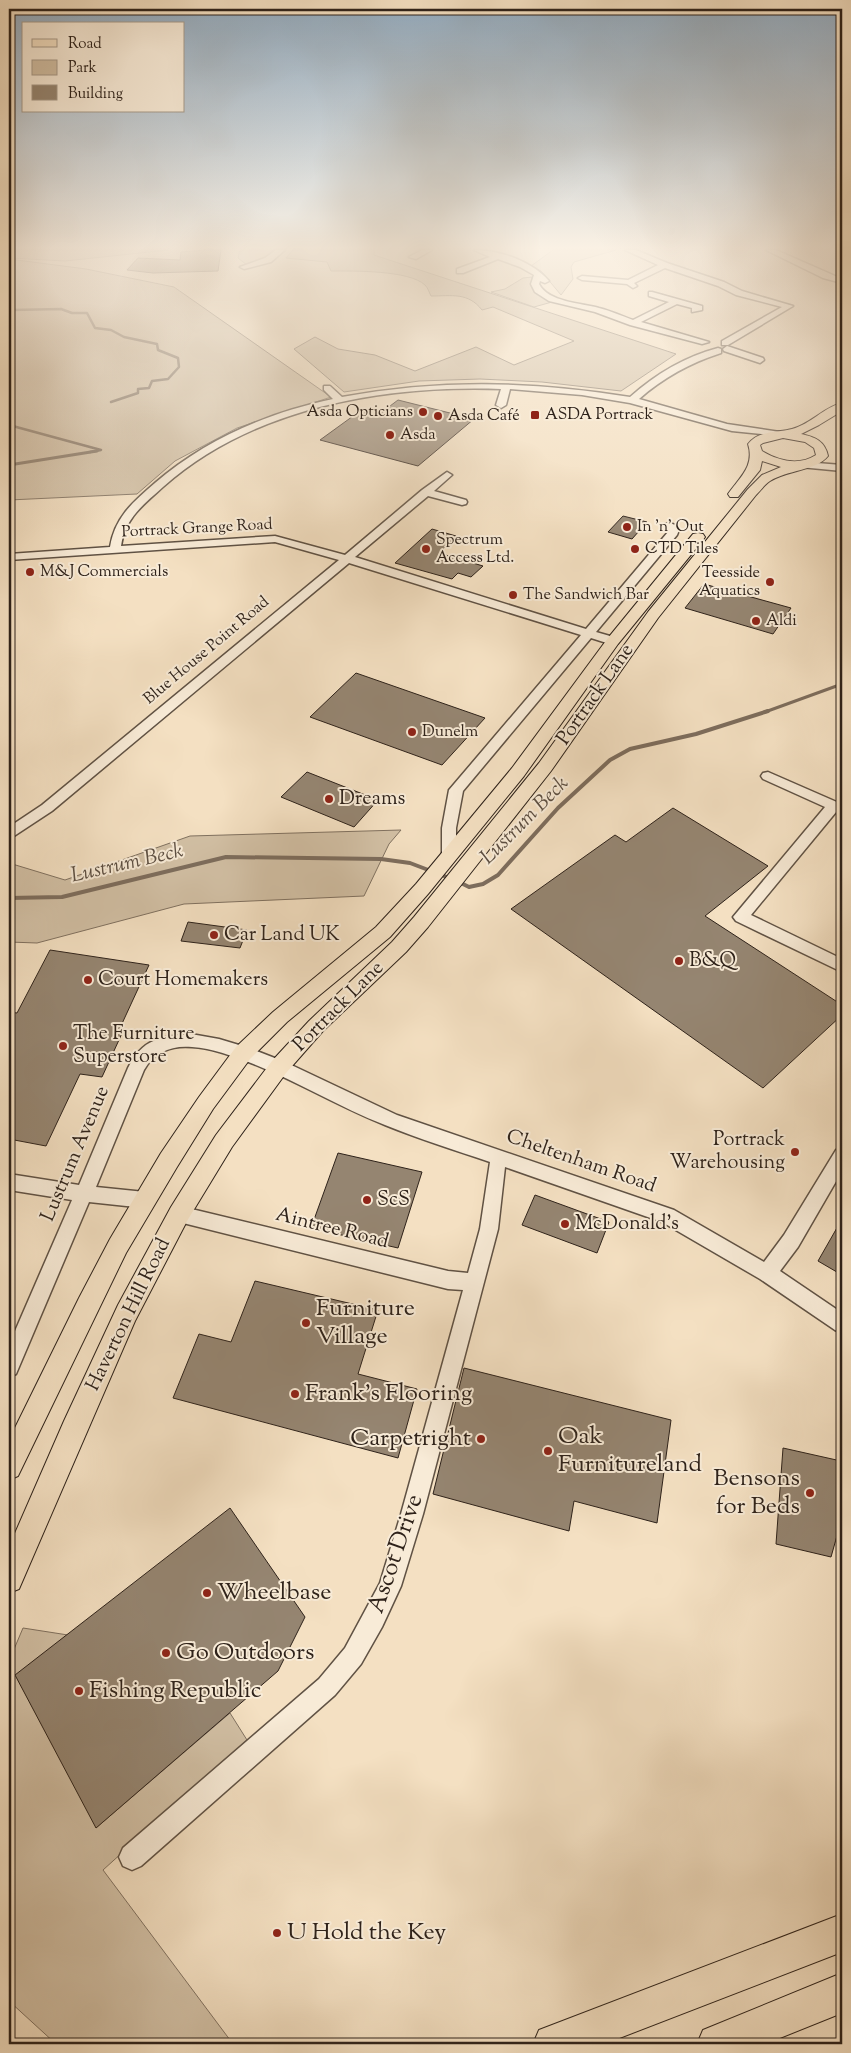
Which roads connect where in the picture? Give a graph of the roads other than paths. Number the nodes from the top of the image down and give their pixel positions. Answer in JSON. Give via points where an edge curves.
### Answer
{"nodes":[{"id":1,"x":704,"y":345,"type":"edge"},
{"id":2,"x":712,"y":346,"type":"edge"},
{"id":3,"x":724,"y":347,"type":"junction"},
{"id":4,"x":696,"y":357,"type":"junction"},
{"id":5,"x":760,"y":360,"type":"dead end"},
{"id":6,"x":506,"y":387,"type":"junction"},
{"id":7,"x":328,"y":388,"type":"dead end"},
{"id":8,"x":340,"y":400,"type":"junction"},
{"id":9,"x":632,"y":400,"type":"junction"},
{"id":10,"x":501,"y":405,"type":"dead end"},
{"id":11,"x":842,"y":406,"type":"edge"},
{"id":12,"x":842,"y":417,"type":"edge"},
{"id":13,"x":716,"y":424,"type":"junction"},
{"id":14,"x":780,"y":434,"type":"junction"},
{"id":15,"x":821,"y":448,"type":"junction"},
{"id":16,"x":756,"y":451,"type":"junction"},
{"id":17,"x":842,"y":461,"type":"edge"},
{"id":18,"x":800,"y":465,"type":"junction"},
{"id":19,"x":842,"y":468,"type":"edge"},
{"id":20,"x":447,"y":475,"type":"dead end"},
{"id":21,"x":426,"y":492,"type":"junction"},
{"id":22,"x":462,"y":502,"type":"dead end"},
{"id":23,"x":669,"y":526,"type":"dead end"},
{"id":24,"x":115,"y":550,"type":"junction"},
{"id":25,"x":9,"y":557,"type":"edge"},
{"id":26,"x":345,"y":558,"type":"junction"},
{"id":27,"x":588,"y":633,"type":"junction"},
{"id":28,"x":613,"y":641,"type":"junction"},
{"id":29,"x":768,"y":776,"type":"dead end"},
{"id":30,"x":9,"y":834,"type":"edge"},
{"id":31,"x":446,"y":859,"type":"junction"},
{"id":32,"x":842,"y":966,"type":"edge"},
{"id":33,"x":244,"y":1053,"type":"junction"},
{"id":34,"x":279,"y":1067,"type":"junction"},
{"id":35,"x":842,"y":1155,"type":"edge"},
{"id":36,"x":500,"y":1157,"type":"junction"},
{"id":37,"x":9,"y":1182,"type":"edge"},
{"id":38,"x":84,"y":1194,"type":"junction"},
{"id":39,"x":145,"y":1200,"type":"junction"},
{"id":40,"x":179,"y":1214,"type":"junction"},
{"id":41,"x":767,"y":1273,"type":"junction"},
{"id":42,"x":474,"y":1282,"type":"junction"},
{"id":43,"x":842,"y":1324,"type":"edge"},
{"id":44,"x":9,"y":1367,"type":"edge"},
{"id":45,"x":9,"y":1467,"type":"edge"},
{"id":46,"x":9,"y":1579,"type":"edge"},
{"id":47,"x":132,"y":1858,"type":"dead end"},
{"id":48,"x":842,"y":1933,"type":"edge"},
{"id":49,"x":839,"y":1994,"type":"edge"},
{"id":50,"x":553,"y":2044,"type":"edge"},
{"id":51,"x":717,"y":2044,"type":"edge"}],
"edges":[{"from":1,"to":4,"type":"street"},
{"from":2,"to":3,"type":"street"},
{"from":3,"to":4,"type":"street"},
{"from":3,"to":5,"type":"street"},
{"from":4,"to":9,"type":"street","via":[[666,372]]},
{"from":6,"to":8,"type":"street","via":[[390,390]]},
{"from":6,"to":9,"type":"street","via":[[583,392]]},
{"from":6,"to":10,"type":"street"},
{"from":7,"to":8,"type":"street"},
{"from":8,"to":24,"type":"street","via":[[272,419],[193,456],[133,506],[116,533]]},
{"from":9,"to":13,"type":"street"},
{"from":11,"to":14,"type":"main road","name":"Portrack Lane","via":[[808,426]]},
{"from":12,"to":15,"type":"main road","name":"Portrack Lane","via":[[828,431]]},
{"from":13,"to":14,"type":"street"},
{"from":13,"to":16,"type":"street"},
{"from":14,"to":15,"type":"main road","via":[[809,439]]},
{"from":14,"to":16,"type":"main road","name":"Portrack Lane","via":[[760,439],[754,444]]},
{"from":15,"to":17,"type":"street"},
{"from":15,"to":18,"type":"main road","name":"Portrack Lane","via":[[822,456],[816,461]]},
{"from":16,"to":18,"type":"main road","via":[[766,460]]},
{"from":16,"to":28,"type":"main road","name":"Portrack Lane","via":[[755,466],[748,478]]},
{"from":18,"to":19,"type":"street"},
{"from":18,"to":34,"type":"main road","name":"Portrack Lane","via":[[766,478],[717,534],[637,636],[545,766],[442,896],[399,947],[316,1026]]},
{"from":20,"to":21,"type":"street","name":"Blue House Point Road"},
{"from":21,"to":22,"type":"street"},
{"from":21,"to":26,"type":"street","name":"Blue House Point Road"},
{"from":23,"to":27,"type":"street","name":"Portrack Lane","via":[[674,533],[660,542]]},
{"from":24,"to":25,"type":"street","name":"Portrack Grange Road"},
{"from":24,"to":26,"type":"street","name":"Portrack Grange Road","via":[[275,539]]},
{"from":26,"to":27,"type":"street","name":"Portrack Grange Road"},
{"from":26,"to":30,"type":"street","name":"Blue House Point Road","via":[[47,808]]},
{"from":27,"to":28,"type":"street","name":"Portrack Grange Road"},
{"from":27,"to":31,"type":"street","name":"Portrack Lane","via":[[456,790]]},
{"from":28,"to":31,"type":"main road","name":"Portrack Lane","via":[[518,772]]},
{"from":29,"to":32,"type":"street","via":[[834,806],[741,917]]},
{"from":31,"to":33,"type":"main road","name":"Portrack Lane","via":[[383,932],[280,1017]]},
{"from":33,"to":34,"type":"street","name":"Cheltenham Road"},
{"from":33,"to":38,"type":"street","name":"Lustrum Avenue","via":[[191,1040],[160,1044],[143,1056]]},
{"from":33,"to":39,"type":"main road","name":"Haverton Hill Road","via":[[206,1103]]},
{"from":34,"to":36,"type":"street","name":"Cheltenham Road","via":[[391,1120]]},
{"from":34,"to":40,"type":"main road","name":"Haverton Hill Road","via":[[224,1141]]},
{"from":35,"to":41,"type":"street","via":[[791,1241]]},
{"from":36,"to":41,"type":"street","name":"Cheltenham Road","via":[[668,1216]]},
{"from":36,"to":42,"type":"street","name":"Ascot Drive","via":[[488,1229]]},
{"from":37,"to":38,"type":"street"},
{"from":38,"to":39,"type":"street"},
{"from":38,"to":44,"type":"street","name":"Lustrum Avenue"},
{"from":39,"to":45,"type":"main road","name":"Haverton Hill Road","via":[[87,1306]]},
{"from":40,"to":42,"type":"street","name":"Aintree Road","via":[[448,1280]]},
{"from":40,"to":46,"type":"main road","name":"Haverton Hill Road","via":[[126,1313]]},
{"from":41,"to":43,"type":"street","name":"Cheltenham Road"},
{"from":42,"to":47,"type":"street","name":"Ascot Drive","via":[[390,1586],[353,1656],[327,1688]]},
{"from":48,"to":50,"type":"highway"},
{"from":49,"to":51,"type":"highway"}]}
